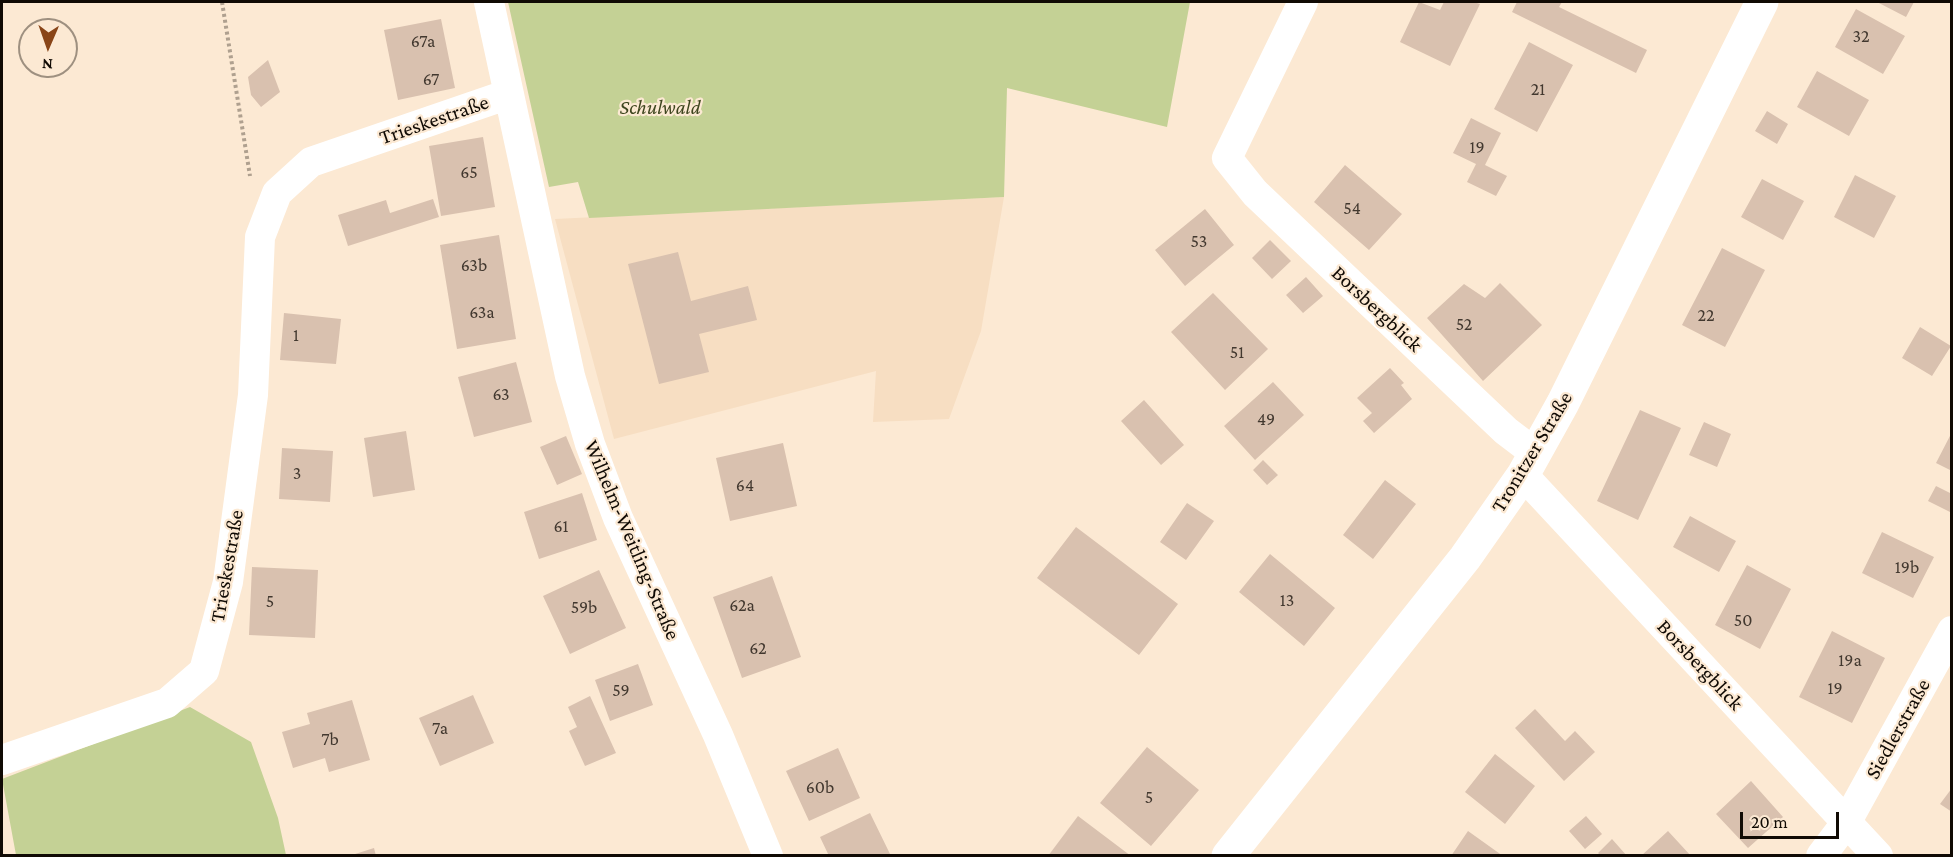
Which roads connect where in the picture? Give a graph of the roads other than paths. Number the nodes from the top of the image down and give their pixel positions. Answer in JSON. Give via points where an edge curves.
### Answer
{"nodes":[{"id":1,"x":489,"y":2,"type":"edge"},
{"id":2,"x":1303,"y":2,"type":"edge"},
{"id":3,"x":1762,"y":2,"type":"edge"},
{"id":4,"x":509,"y":94,"type":"junction"},
{"id":5,"x":1529,"y":464,"type":"junction"},
{"id":6,"x":1952,"y":631,"type":"edge"},
{"id":7,"x":2,"y":760,"type":"edge"},
{"id":8,"x":1846,"y":823,"type":"junction"},
{"id":9,"x":768,"y":855,"type":"edge"},
{"id":10,"x":1228,"y":855,"type":"edge"},
{"id":11,"x":1821,"y":855,"type":"edge"},
{"id":12,"x":1878,"y":855,"type":"edge"}],
"edges":[{"from":1,"to":4,"type":"street","name":"Wilhelm-Weitling-Straße"},
{"from":2,"to":5,"type":"street","name":"Borsbergblick","via":[[1227,158],[1255,193],[1506,431]]},
{"from":3,"to":5,"type":"street","name":"Tronitzer Straße"},
{"from":4,"to":7,"type":"street","name":"Trieskestraße","via":[[311,162],[277,193],[260,237],[253,394],[228,582],[204,671],[167,703]]},
{"from":4,"to":9,"type":"street","name":"Wilhelm-Weitling-Straße","via":[[570,376],[590,444],[618,518],[718,735]]},
{"from":5,"to":8,"type":"street","name":"Borsbergblick"},
{"from":5,"to":10,"type":"street","name":"Tronitzer Straße","via":[[1465,558]]},
{"from":6,"to":8,"type":"street","name":"Siedlerstraße"},
{"from":8,"to":11,"type":"street","name":"Siedlerstraße"},
{"from":8,"to":12,"type":"street","name":"Borsbergblick"}]}
